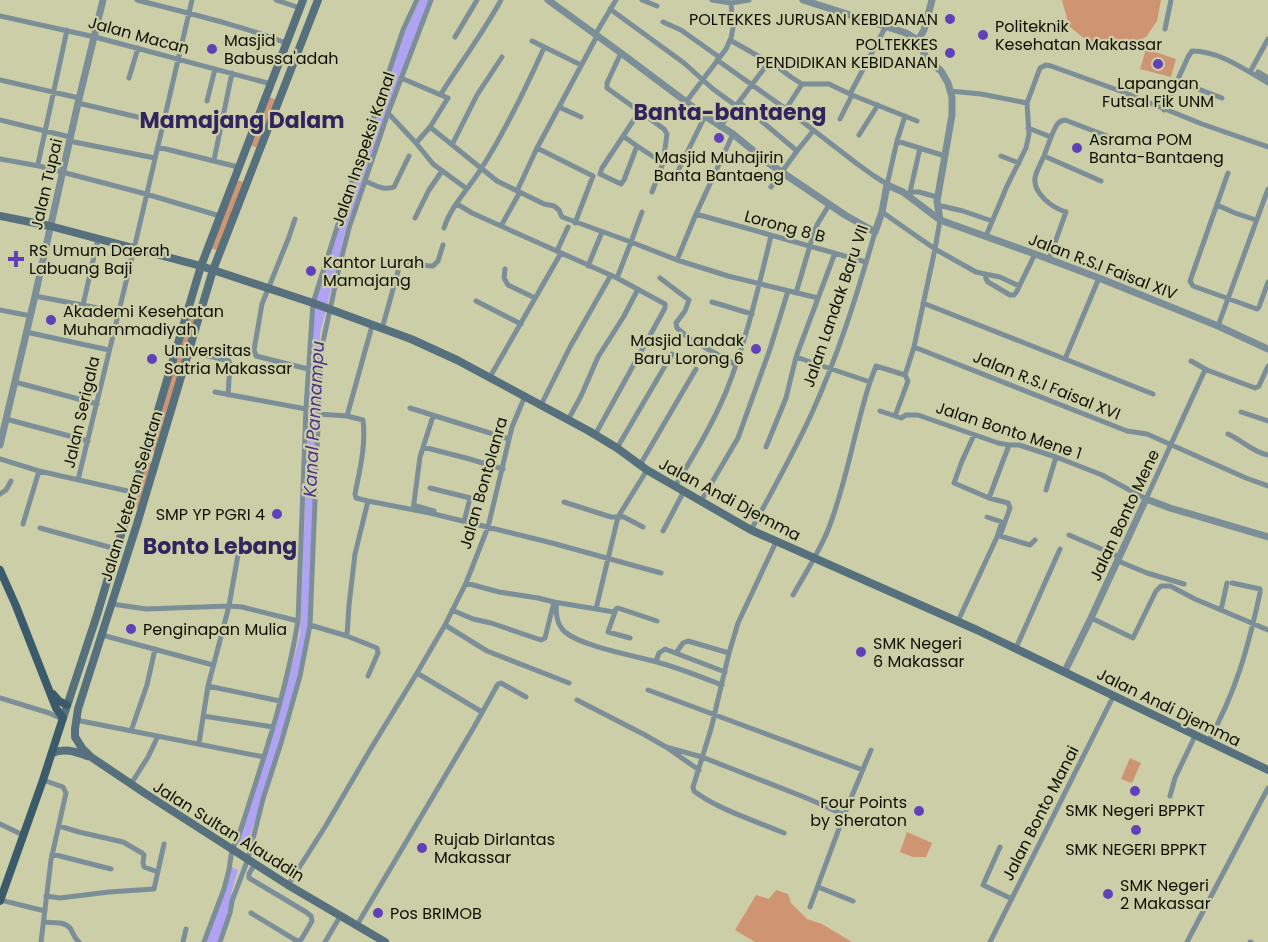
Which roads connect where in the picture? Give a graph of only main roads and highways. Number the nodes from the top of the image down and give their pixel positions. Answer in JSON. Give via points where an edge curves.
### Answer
{"nodes":[{"id":1,"x":318,"y":0,"type":"edge"},
{"id":2,"x":301,"y":4,"type":"edge"},
{"id":3,"x":294,"y":22,"type":"junction"},
{"id":4,"x":308,"y":27,"type":"junction"},
{"id":5,"x":246,"y":147,"type":"junction"},
{"id":6,"x":258,"y":153,"type":"junction"},
{"id":7,"x":0,"y":216,"type":"edge"},
{"id":8,"x":201,"y":266,"type":"junction"},
{"id":9,"x":213,"y":270,"type":"junction"},
{"id":10,"x":143,"y":457,"type":"junction"},
{"id":11,"x":156,"y":460,"type":"junction"},
{"id":12,"x":0,"y":570,"type":"edge"},
{"id":13,"x":47,"y":685,"type":"junction"},
{"id":14,"x":67,"y":705,"type":"junction"},
{"id":15,"x":78,"y":709,"type":"junction"},
{"id":16,"x":63,"y":719,"type":"junction"},
{"id":17,"x":75,"y":725,"type":"joint"},
{"id":18,"x":52,"y":753,"type":"junction"},
{"id":19,"x":91,"y":757,"type":"junction"},
{"id":20,"x":1268,"y":770,"type":"edge"},
{"id":21,"x":0,"y":900,"type":"edge"},
{"id":22,"x":385,"y":942,"type":"edge"}],
"edges":[{"from":1,"to":4,"type":"main road","name":"Jalan Veteran Selatan"},
{"from":2,"to":3,"type":"main road","name":"Jalan Veteran Selatan"},
{"from":3,"to":4,"type":"main road"},
{"from":3,"to":5,"type":"main road","name":"Jalan Veteran Selatan"},
{"from":4,"to":6,"type":"main road","name":"Jalan Veteran Selatan"},
{"from":5,"to":6,"type":"main road"},
{"from":5,"to":8,"type":"main road","name":"Jalan Veteran Selatan"},
{"from":6,"to":9,"type":"main road","name":"Jalan Veteran Selatan"},
{"from":7,"to":8,"type":"main road"},
{"from":8,"to":9,"type":"main road"},
{"from":8,"to":10,"type":"main road","name":"Jalan Veteran Selatan"},
{"from":9,"to":11,"type":"main road","name":"Jalan Veteran Selatan"},
{"from":9,"to":20,"type":"main road","name":"Jalan Andi Djemma","via":[[432,348],[595,435],[751,530],[958,621]]},
{"from":10,"to":11,"type":"main road"},
{"from":10,"to":14,"type":"main road","name":"Jalan Veteran Selatan"},
{"from":11,"to":15,"type":"main road","name":"Jalan Veteran Selatan"},
{"from":12,"to":13,"type":"main road"},
{"from":13,"to":14,"type":"main road"},
{"from":13,"to":16,"type":"main road"},
{"from":14,"to":15,"type":"main road"},
{"from":14,"to":16,"type":"main road","name":"Jalan Veteran Selatan"},
{"from":15,"to":17,"type":"main road","name":"Jalan Veteran Selatan"},
{"from":16,"to":18,"type":"main road"},
{"from":17,"to":19,"type":"main road","name":"Jalan Sultan Alauddin","via":[[75,737]]},
{"from":18,"to":19,"type":"main road","via":[[67,750]]},
{"from":18,"to":21,"type":"main road"},
{"from":19,"to":22,"type":"main road","name":"Jalan Sultan Alauddin","via":[[288,885]]}]}
